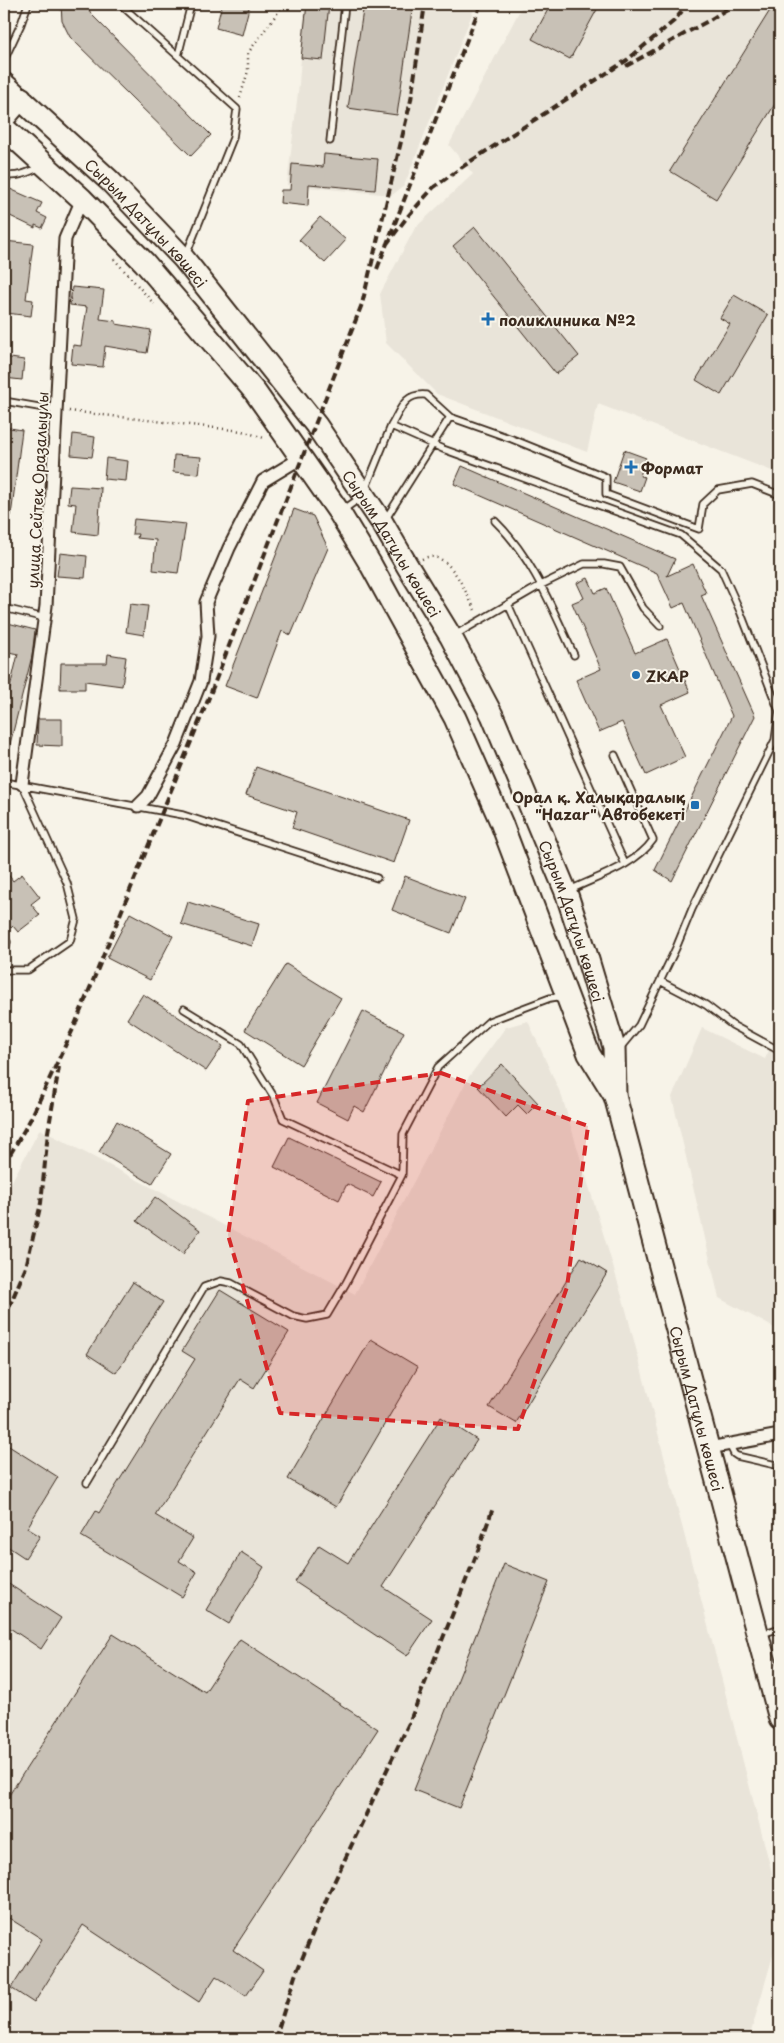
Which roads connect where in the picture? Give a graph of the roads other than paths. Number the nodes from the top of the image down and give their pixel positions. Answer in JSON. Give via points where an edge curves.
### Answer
{"nodes":[{"id":1,"x":28,"y":4,"type":"edge"},
{"id":2,"x":120,"y":4,"type":"edge"},
{"id":3,"x":191,"y":4,"type":"edge"},
{"id":4,"x":346,"y":4,"type":"edge"},
{"id":5,"x":178,"y":56,"type":"junction"},
{"id":6,"x":4,"y":60,"type":"edge"},
{"id":7,"x":4,"y":84,"type":"edge"},
{"id":8,"x":20,"y":98,"type":"junction"},
{"id":9,"x":4,"y":118,"type":"edge"},
{"id":10,"x":4,"y":128,"type":"edge"},
{"id":11,"x":330,"y":141,"type":"dead end"},
{"id":12,"x":45,"y":165,"type":"junction"},
{"id":13,"x":4,"y":175,"type":"edge"},
{"id":14,"x":82,"y":198,"type":"junction"},
{"id":15,"x":184,"y":259,"type":"junction"},
{"id":16,"x":4,"y":401,"type":"edge"},
{"id":17,"x":57,"y":410,"type":"junction"},
{"id":18,"x":450,"y":417,"type":"junction"},
{"id":19,"x":391,"y":426,"type":"junction"},
{"id":20,"x":433,"y":445,"type":"junction"},
{"id":21,"x":301,"y":458,"type":"junction"},
{"id":22,"x":364,"y":495,"type":"junction"},
{"id":23,"x":780,"y":495,"type":"edge"},
{"id":24,"x":339,"y":512,"type":"junction"},
{"id":25,"x":495,"y":521,"type":"dead end"},
{"id":26,"x":383,"y":524,"type":"junction"},
{"id":27,"x":541,"y":585,"type":"junction"},
{"id":28,"x":508,"y":604,"type":"junction"},
{"id":29,"x":4,"y":608,"type":"edge"},
{"id":30,"x":44,"y":618,"type":"junction"},
{"id":31,"x":660,"y":626,"type":"dead end"},
{"id":32,"x":451,"y":637,"type":"junction"},
{"id":33,"x":574,"y":655,"type":"dead end"},
{"id":34,"x":615,"y":754,"type":"dead end"},
{"id":35,"x":4,"y":782,"type":"edge"},
{"id":36,"x":22,"y":784,"type":"junction"},
{"id":37,"x":138,"y":806,"type":"junction"},
{"id":38,"x":625,"y":864,"type":"junction"},
{"id":39,"x":377,"y":878,"type":"dead end"},
{"id":40,"x":566,"y":892,"type":"junction"},
{"id":41,"x":4,"y":938,"type":"edge"},
{"id":42,"x":586,"y":950,"type":"junction"},
{"id":43,"x":4,"y":953,"type":"edge"},
{"id":44,"x":553,"y":961,"type":"junction"},
{"id":45,"x":4,"y":970,"type":"edge"},
{"id":46,"x":660,"y":981,"type":"junction"},
{"id":47,"x":566,"y":996,"type":"junction"},
{"id":48,"x":184,"y":1009,"type":"dead end"},
{"id":49,"x":780,"y":1051,"type":"edge"},
{"id":50,"x":614,"y":1056,"type":"junction"},
{"id":51,"x":615,"y":1096,"type":"junction"},
{"id":52,"x":402,"y":1176,"type":"junction"},
{"id":53,"x":780,"y":1436,"type":"edge"},
{"id":54,"x":719,"y":1446,"type":"junction"},
{"id":55,"x":780,"y":1466,"type":"edge"},
{"id":56,"x":87,"y":1483,"type":"dead end"},
{"id":57,"x":780,"y":1628,"type":"edge"},
{"id":58,"x":758,"y":1635,"type":"junction"},
{"id":59,"x":780,"y":1719,"type":"edge"}],
"edges":[{"from":1,"to":6,"type":"lane"},
{"from":2,"to":5,"type":"lane"},
{"from":3,"to":5,"type":"lane"},
{"from":4,"to":11,"type":"lane"},
{"from":5,"to":15,"type":"lane","via":[[238,109],[233,138]]},
{"from":7,"to":8,"type":"highway","name":"Сырым Датұлы көшесі"},
{"from":8,"to":9,"type":"highway"},
{"from":8,"to":15,"type":"highway","name":"Сырым Датұлы көшесі","via":[[110,181]]},
{"from":10,"to":12,"type":"highway","name":"Сырым Датұлы көшесі"},
{"from":12,"to":13,"type":"lane","via":[[10,177]]},
{"from":12,"to":14,"type":"highway","name":"Сырым Датұлы көшесі"},
{"from":14,"to":17,"type":"street","name":"улица Сейтек Оразалыулы","via":[[65,239]]},
{"from":14,"to":21,"type":"highway","name":"Сырым Датұлы көшесі","via":[[144,262],[242,378]]},
{"from":15,"to":22,"type":"highway","name":"Сырым Датұлы көшесі","via":[[316,425]]},
{"from":16,"to":17,"type":"lane"},
{"from":17,"to":30,"type":"street","name":"улица Сейтек Оразалыулы"},
{"from":18,"to":19,"type":"lane","via":[[426,395],[415,394],[408,398]]},
{"from":18,"to":20,"type":"lane"},
{"from":18,"to":23,"type":"lane","via":[[606,477],[606,494],[699,529],[702,504],[718,490],[752,484]]},
{"from":19,"to":20,"type":"lane"},
{"from":19,"to":22,"type":"lane"},
{"from":20,"to":26,"type":"lane"},
{"from":20,"to":46,"type":"lane","via":[[681,535],[721,569],[740,611],[780,711],[774,740]]},
{"from":21,"to":24,"type":"highway","name":"Сырым Датұлы көшесі"},
{"from":21,"to":37,"type":"street","via":[[264,481],[229,548],[206,602],[208,636],[201,681],[176,744],[148,796]]},
{"from":22,"to":24,"type":"lane"},
{"from":22,"to":26,"type":"highway","name":"Сырым Датұлы көшесі"},
{"from":24,"to":44,"type":"highway","name":"Сырым Датұлы көшесі","via":[[455,718],[501,822]]},
{"from":25,"to":27,"type":"lane","via":[[520,548]]},
{"from":26,"to":32,"type":"highway","name":"Сырым Датұлы көшесі"},
{"from":27,"to":28,"type":"lane"},
{"from":27,"to":31,"type":"lane","via":[[584,564],[620,567],[643,608]]},
{"from":27,"to":33,"type":"lane"},
{"from":28,"to":32,"type":"lane"},
{"from":28,"to":38,"type":"lane"},
{"from":29,"to":30,"type":"lane"},
{"from":30,"to":36,"type":"street","name":"улица Сейтек Оразалыулы"},
{"from":32,"to":40,"type":"highway","name":"Сырым Датұлы көшесі","via":[[492,715]]},
{"from":34,"to":38,"type":"lane","via":[[653,840]]},
{"from":35,"to":36,"type":"lane"},
{"from":36,"to":37,"type":"lane"},
{"from":36,"to":45,"type":"lane","via":[[67,883],[76,919],[70,941],[28,970]]},
{"from":37,"to":39,"type":"lane","via":[[183,815]]},
{"from":38,"to":40,"type":"lane"},
{"from":40,"to":42,"type":"highway","name":"Сырым Датұлы көшесі"},
{"from":41,"to":43,"type":"lane","via":[[7,942]]},
{"from":42,"to":44,"type":"highway"},
{"from":42,"to":50,"type":"highway","name":"Сырым Датұлы көшесі"},
{"from":44,"to":47,"type":"highway","name":"Сырым Датұлы көшесі"},
{"from":46,"to":49,"type":"lane"},
{"from":46,"to":50,"type":"lane","via":[[639,1025]]},
{"from":47,"to":51,"type":"highway","name":"Сырым Датұлы көшесі","via":[[589,1054]]},
{"from":47,"to":52,"type":"lane","via":[[550,998],[489,1021],[438,1067],[403,1134]]},
{"from":48,"to":52,"type":"lane","via":[[241,1044],[274,1097],[283,1119]]},
{"from":50,"to":51,"type":"highway","name":"Сырым Датұлы көшесі"},
{"from":51,"to":54,"type":"highway","name":"Сырым Датұлы көшесі"},
{"from":52,"to":56,"type":"lane","via":[[327,1315],[307,1319],[293,1316],[232,1283],[221,1281],[204,1288]]},
{"from":53,"to":54,"type":"street"},
{"from":54,"to":55,"type":"lane","via":[[737,1456]]},
{"from":54,"to":58,"type":"highway","name":"Сырым Датұлы көшесі"},
{"from":57,"to":58,"type":"lane"},
{"from":58,"to":59,"type":"highway","name":"Сырым Датұлы көшесі"}]}
